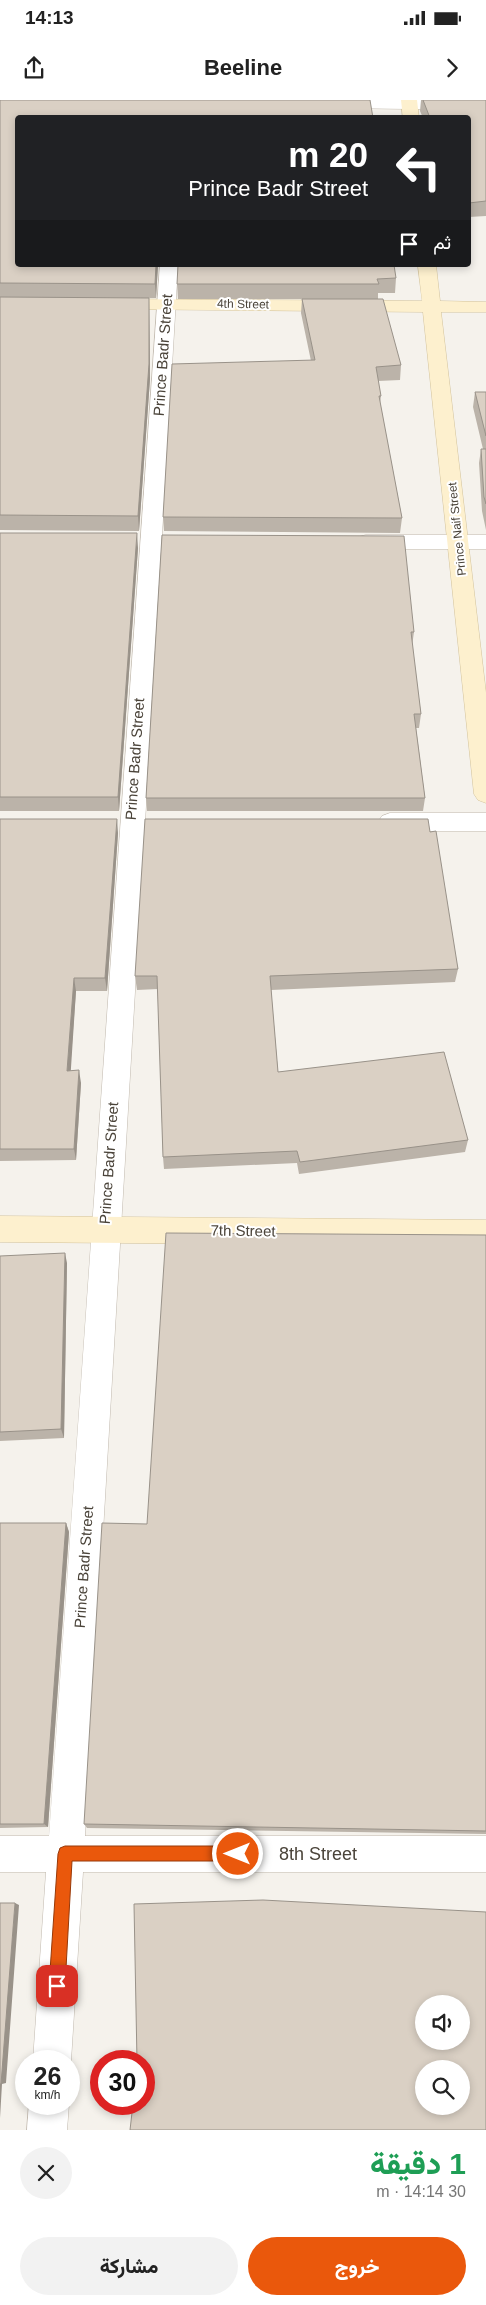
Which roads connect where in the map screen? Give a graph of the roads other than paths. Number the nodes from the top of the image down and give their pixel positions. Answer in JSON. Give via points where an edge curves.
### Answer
{"nodes":[{"id":1,"x":323,"y":103,"type":"edge"},
{"id":2,"x":486,"y":105,"type":"edge"},
{"id":3,"x":410,"y":107,"type":"edge"},
{"id":4,"x":169,"y":267,"type":"edge"},
{"id":5,"x":427,"y":267,"type":"edge"},
{"id":6,"x":98,"y":304,"type":"edge"},
{"id":7,"x":166,"y":304,"type":"junction"},
{"id":8,"x":432,"y":306,"type":"junction"},
{"id":9,"x":486,"y":307,"type":"edge"},
{"id":10,"x":349,"y":542,"type":"edge"},
{"id":11,"x":458,"y":542,"type":"junction"},
{"id":12,"x":486,"y":542,"type":"edge"},
{"id":13,"x":486,"y":794,"type":"edge"},
{"id":14,"x":368,"y":822,"type":"edge"},
{"id":15,"x":486,"y":822,"type":"edge"},
{"id":16,"x":0,"y":1229,"type":"edge"},
{"id":17,"x":105,"y":1230,"type":"junction"},
{"id":18,"x":486,"y":1233,"type":"edge"},
{"id":19,"x":0,"y":1854,"type":"edge"},
{"id":20,"x":65,"y":1854,"type":"junction"},
{"id":21,"x":486,"y":1854,"type":"edge"},
{"id":22,"x":53,"y":2050,"type":"edge"},
{"id":23,"x":48,"y":2115,"type":"edge"},
{"id":24,"x":47,"y":2130,"type":"edge"}],
"edges":[{"from":1,"to":3,"type":"street"},
{"from":2,"to":3,"type":"street"},
{"from":4,"to":7,"type":"street","name":"Prince Badr Street"},
{"from":5,"to":8,"type":"street","name":"Prince Naif Street"},
{"from":6,"to":7,"type":"street","name":"4th Street"},
{"from":7,"to":8,"type":"street","name":"4th Street"},
{"from":7,"to":17,"type":"street","name":"Prince Badr Street"},
{"from":8,"to":9,"type":"street","name":"4th Street"},
{"from":8,"to":11,"type":"street","name":"Prince Naif Street"},
{"from":10,"to":11,"type":"street"},
{"from":11,"to":12,"type":"street"},
{"from":11,"to":13,"type":"street","name":"Prince Naif Street"},
{"from":14,"to":15,"type":"street"},
{"from":16,"to":17,"type":"street","name":"7th Street"},
{"from":17,"to":18,"type":"street","name":"7th Street"},
{"from":17,"to":20,"type":"street","name":"Prince Badr Street"},
{"from":19,"to":20,"type":"street","name":"8th Street"},
{"from":20,"to":21,"type":"street","name":"8th Street"},
{"from":20,"to":22,"type":"street","name":"Prince Badr Street"},
{"from":23,"to":24,"type":"street"}]}
